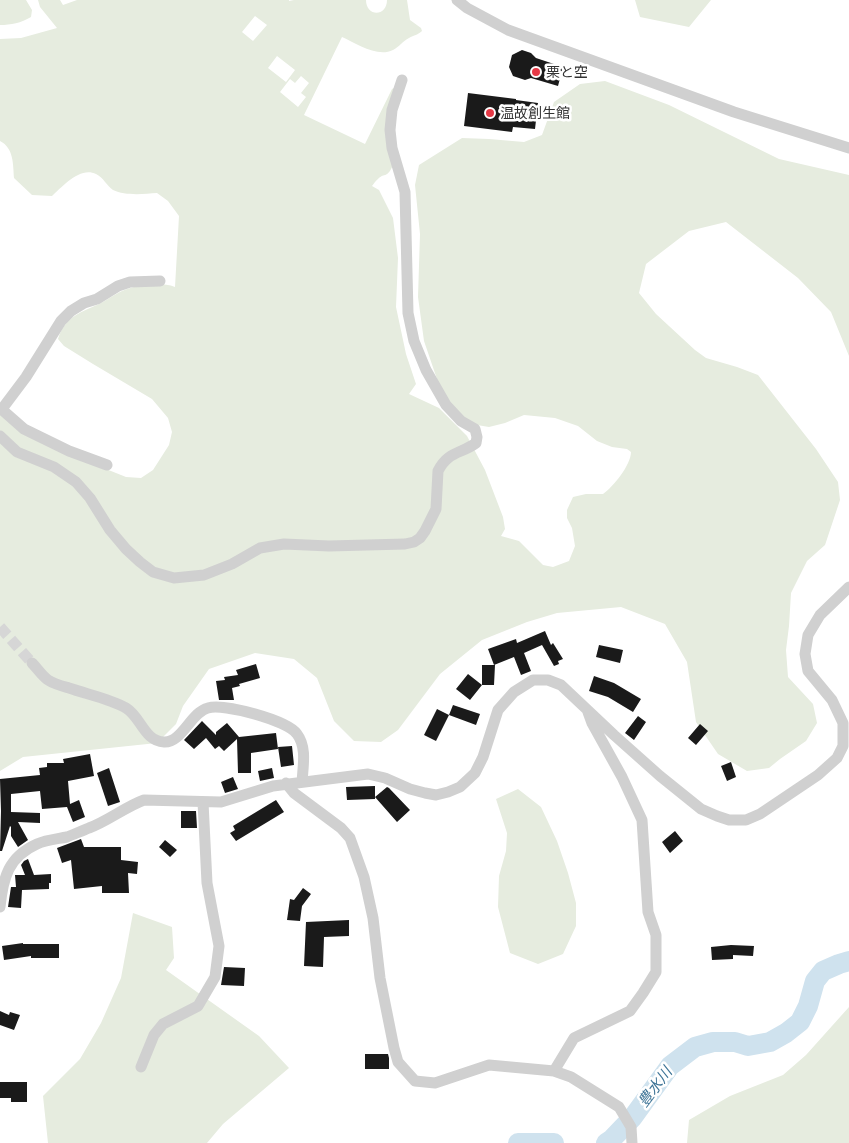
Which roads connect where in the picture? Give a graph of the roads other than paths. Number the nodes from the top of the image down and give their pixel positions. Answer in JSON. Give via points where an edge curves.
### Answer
{"nodes":[{"id":1,"x":457,"y":0,"type":"edge"},
{"id":2,"x":402,"y":80,"type":"dead end"},
{"id":3,"x":849,"y":148,"type":"edge"},
{"id":4,"x":160,"y":281,"type":"dead end"},
{"id":5,"x":1,"y":408,"type":"edge"},
{"id":6,"x":0,"y":436,"type":"edge"},
{"id":7,"x":107,"y":464,"type":"dead end"},
{"id":8,"x":849,"y":587,"type":"edge"},
{"id":9,"x":32,"y":663,"type":"tunnel mouth"},
{"id":10,"x":588,"y":710,"type":"junction"},
{"id":11,"x":302,"y":782,"type":"junction"},
{"id":12,"x":286,"y":783,"type":"junction"},
{"id":13,"x":203,"y":802,"type":"junction"},
{"id":14,"x":0,"y":907,"type":"edge"},
{"id":15,"x":142,"y":1067,"type":"dead end"},
{"id":16,"x":554,"y":1071,"type":"junction"},
{"id":17,"x":632,"y":1143,"type":"edge"}],
"edges":[{"from":1,"to":3,"type":"street","via":[[508,30],[734,112]]},
{"from":2,"to":6,"type":"street","via":[[392,110],[390,130],[405,192],[408,313],[414,341],[426,370],[446,405],[461,422],[475,428],[477,438],[471,447],[445,460],[438,471],[436,509],[420,538],[405,544],[284,544],[260,548],[204,575],[174,578],[153,572],[126,549],[76,482],[54,467],[17,452]]},
{"from":4,"to":5,"type":"street","via":[[130,282],[118,286],[71,311]]},
{"from":5,"to":7,"type":"street","via":[[24,429]]},
{"from":8,"to":10,"type":"street","via":[[820,615],[808,635],[805,654],[808,670],[832,700],[843,723],[843,746],[837,758],[818,775],[760,814],[746,820],[729,820],[701,808]]},
{"from":9,"to":11,"type":"street","via":[[47,680],[121,705],[132,712],[149,736],[156,740],[170,742],[199,712],[220,706],[283,724],[296,732],[302,743]]},
{"from":10,"to":11,"type":"street","via":[[561,686],[548,680],[532,680],[514,692],[498,710],[475,772],[460,787],[448,792],[425,793],[368,774]]},
{"from":10,"to":16,"type":"street","via":[[642,820],[648,912],[656,936],[656,972],[630,1011],[574,1038]]},
{"from":11,"to":12,"type":"street"},
{"from":12,"to":13,"type":"street","via":[[221,802]]},
{"from":12,"to":16,"type":"street","via":[[350,838],[364,877],[373,918],[380,978],[398,1062],[416,1081],[435,1083],[489,1065]]},
{"from":13,"to":14,"type":"street","via":[[144,800],[91,828],[38,844],[18,856],[6,873]]},
{"from":13,"to":15,"type":"street","via":[[207,883],[219,946],[215,977],[198,1006],[162,1024],[154,1035]]},
{"from":16,"to":17,"type":"street","via":[[571,1077],[619,1107],[631,1127]]}]}
